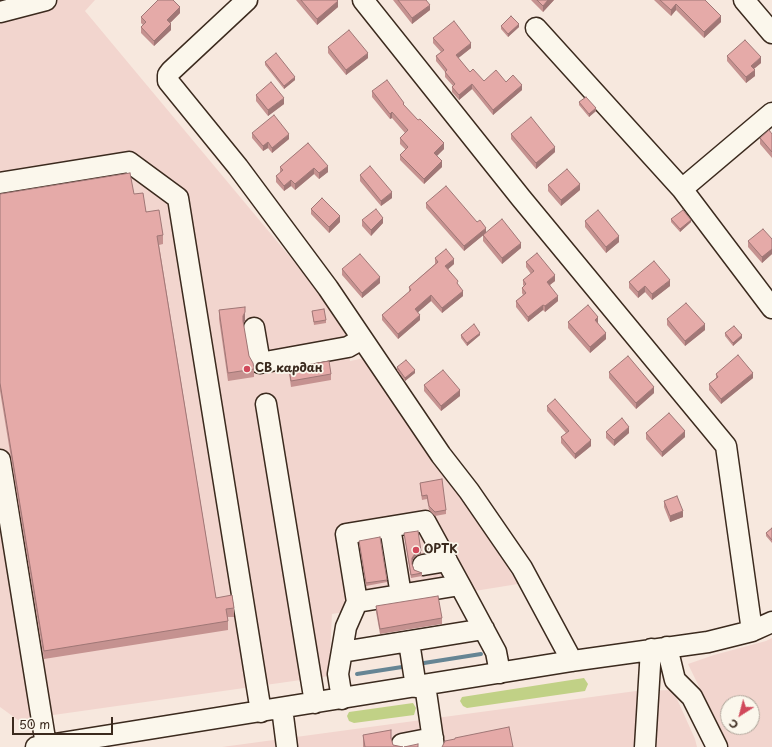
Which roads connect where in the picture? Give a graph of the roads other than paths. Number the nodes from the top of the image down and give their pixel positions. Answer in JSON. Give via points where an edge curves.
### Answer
{"nodes":[{"id":1,"x":46,"y":0,"type":"edge"},
{"id":2,"x":247,"y":0,"type":"edge"},
{"id":3,"x":363,"y":0,"type":"edge"},
{"id":4,"x":744,"y":0,"type":"edge"},
{"id":5,"x":0,"y":12,"type":"edge"},
{"id":6,"x":536,"y":28,"type":"dead end"},
{"id":7,"x":772,"y":33,"type":"edge"},
{"id":8,"x":772,"y":113,"type":"edge"},
{"id":9,"x":0,"y":182,"type":"edge"},
{"id":10,"x":682,"y":189,"type":"junction"},
{"id":11,"x":772,"y":308,"type":"edge"},
{"id":12,"x":254,"y":328,"type":"dead end"},
{"id":13,"x":362,"y":339,"type":"junction"},
{"id":14,"x":266,"y":404,"type":"dead end"},
{"id":15,"x":0,"y":460,"type":"edge"},
{"id":16,"x":408,"y":539,"type":"junction"},
{"id":17,"x":447,"y":561,"type":"junction"},
{"id":18,"x":410,"y":567,"type":"junction"},
{"id":19,"x":460,"y":585,"type":"junction"},
{"id":20,"x":401,"y":595,"type":"junction"},
{"id":21,"x":357,"y":602,"type":"junction"},
{"id":22,"x":772,"y":622,"type":"edge"},
{"id":23,"x":484,"y":629,"type":"junction"},
{"id":24,"x":752,"y":631,"type":"junction"},
{"id":25,"x":409,"y":642,"type":"junction"},
{"id":26,"x":659,"y":648,"type":"junction"},
{"id":27,"x":342,"y":652,"type":"junction"},
{"id":28,"x":572,"y":661,"type":"junction"},
{"id":29,"x":500,"y":673,"type":"junction"},
{"id":30,"x":421,"y":686,"type":"junction"},
{"id":31,"x":342,"y":699,"type":"junction"},
{"id":32,"x":315,"y":703,"type":"junction"},
{"id":33,"x":282,"y":708,"type":"junction"},
{"id":34,"x":261,"y":712,"type":"junction"},
{"id":35,"x":433,"y":742,"type":"edge"},
{"id":36,"x":402,"y":744,"type":"dead end"},
{"id":37,"x":41,"y":746,"type":"edge"},
{"id":38,"x":287,"y":747,"type":"edge"},
{"id":39,"x":646,"y":747,"type":"edge"},
{"id":40,"x":717,"y":747,"type":"edge"}],
"edges":[{"from":1,"to":5,"type":"street"},
{"from":2,"to":13,"type":"street","via":[[170,72],[168,80],[238,167],[328,288]]},
{"from":3,"to":24,"type":"street","via":[[521,198],[726,446]]},
{"from":4,"to":7,"type":"street"},
{"from":6,"to":10,"type":"street"},
{"from":8,"to":10,"type":"street"},
{"from":9,"to":34,"type":"street","via":[[129,162],[178,198]]},
{"from":10,"to":11,"type":"street"},
{"from":12,"to":13,"type":"street","via":[[260,363],[348,347]]},
{"from":13,"to":28,"type":"street","via":[[522,568]]},
{"from":14,"to":32,"type":"street"},
{"from":15,"to":37,"type":"street"},
{"from":16,"to":17,"type":"street"},
{"from":16,"to":18,"type":"street"},
{"from":16,"to":21,"type":"street","via":[[346,534]]},
{"from":17,"to":18,"type":"street"},
{"from":17,"to":19,"type":"street"},
{"from":18,"to":20,"type":"street"},
{"from":19,"to":20,"type":"street"},
{"from":19,"to":23,"type":"street"},
{"from":20,"to":21,"type":"street"},
{"from":21,"to":27,"type":"street","via":[[346,627]]},
{"from":22,"to":24,"type":"street"},
{"from":23,"to":25,"type":"street"},
{"from":23,"to":29,"type":"street","via":[[496,652]]},
{"from":24,"to":26,"type":"street","via":[[708,642]]},
{"from":25,"to":27,"type":"street"},
{"from":25,"to":30,"type":"street"},
{"from":26,"to":28,"type":"street"},
{"from":26,"to":39,"type":"street"},
{"from":26,"to":40,"type":"street","via":[[675,680],[692,697]]},
{"from":27,"to":31,"type":"street","via":[[338,674]]},
{"from":28,"to":29,"type":"street"},
{"from":29,"to":30,"type":"street"},
{"from":30,"to":31,"type":"street"},
{"from":30,"to":35,"type":"street"},
{"from":31,"to":32,"type":"street"},
{"from":32,"to":33,"type":"street"},
{"from":33,"to":34,"type":"street"},
{"from":33,"to":38,"type":"street"},
{"from":34,"to":37,"type":"street"},
{"from":35,"to":36,"type":"street"}]}
